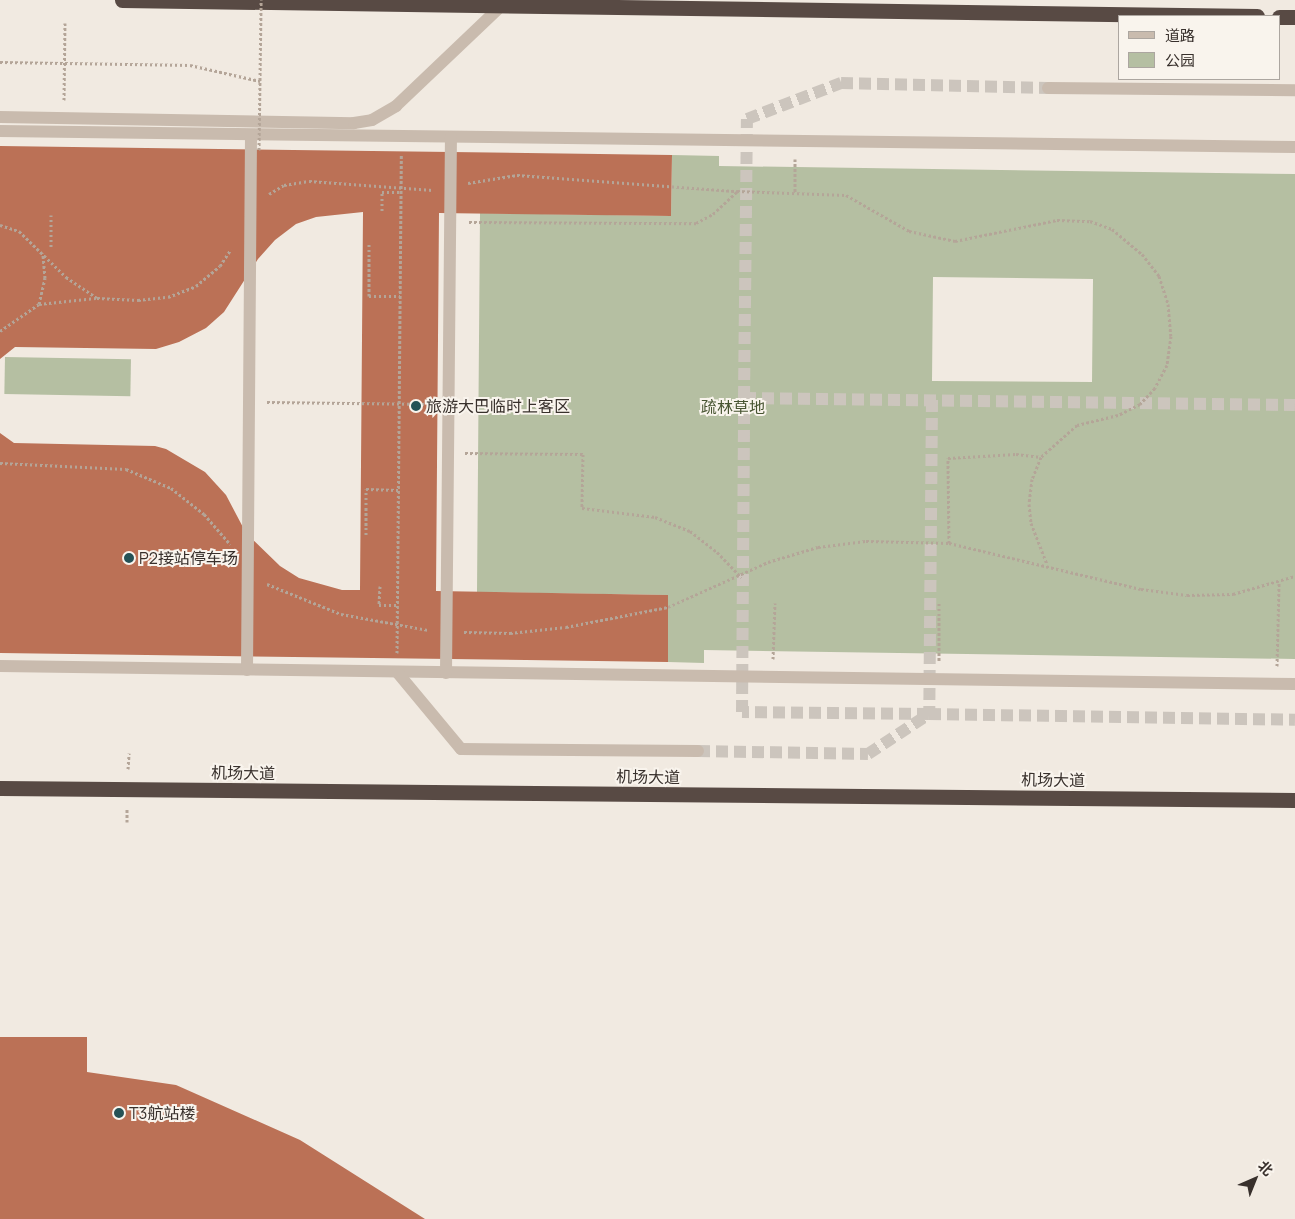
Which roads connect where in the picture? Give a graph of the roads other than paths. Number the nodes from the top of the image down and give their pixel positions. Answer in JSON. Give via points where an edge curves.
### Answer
{"nodes":[{"id":1,"x":122,"y":0,"type":"edge"},
{"id":2,"x":502,"y":5,"type":"junction"},
{"id":3,"x":1188,"y":15,"type":"edge"},
{"id":4,"x":1280,"y":17,"type":"edge"},
{"id":5,"x":1295,"y":17,"type":"edge"},
{"id":6,"x":1048,"y":88,"type":"tunnel mouth"},
{"id":7,"x":1295,"y":90,"type":"edge"},
{"id":8,"x":0,"y":117,"type":"edge"},
{"id":9,"x":0,"y":132,"type":"edge"},
{"id":10,"x":251,"y":135,"type":"junction"},
{"id":11,"x":451,"y":137,"type":"junction"},
{"id":12,"x":1295,"y":147,"type":"edge"},
{"id":13,"x":0,"y":666,"type":"edge"},
{"id":14,"x":246,"y":670,"type":"junction"},
{"id":15,"x":397,"y":672,"type":"junction"},
{"id":16,"x":446,"y":673,"type":"junction"},
{"id":17,"x":1295,"y":684,"type":"edge"},
{"id":18,"x":698,"y":751,"type":"tunnel mouth"},
{"id":19,"x":0,"y":788,"type":"edge"},
{"id":20,"x":1295,"y":800,"type":"edge"}],
"edges":[{"from":1,"to":2,"type":"highway"},
{"from":2,"to":3,"type":"highway"},
{"from":2,"to":8,"type":"lane","via":[[396,106],[372,120],[354,123]]},
{"from":4,"to":5,"type":"highway"},
{"from":6,"to":7,"type":"lane"},
{"from":9,"to":10,"type":"lane"},
{"from":10,"to":11,"type":"lane"},
{"from":10,"to":14,"type":"lane"},
{"from":11,"to":12,"type":"lane"},
{"from":11,"to":16,"type":"lane"},
{"from":13,"to":14,"type":"lane"},
{"from":14,"to":15,"type":"lane"},
{"from":15,"to":16,"type":"lane"},
{"from":15,"to":18,"type":"lane","via":[[460,748]]},
{"from":16,"to":17,"type":"lane"},
{"from":19,"to":20,"type":"highway","name":"机场大道"}]}
